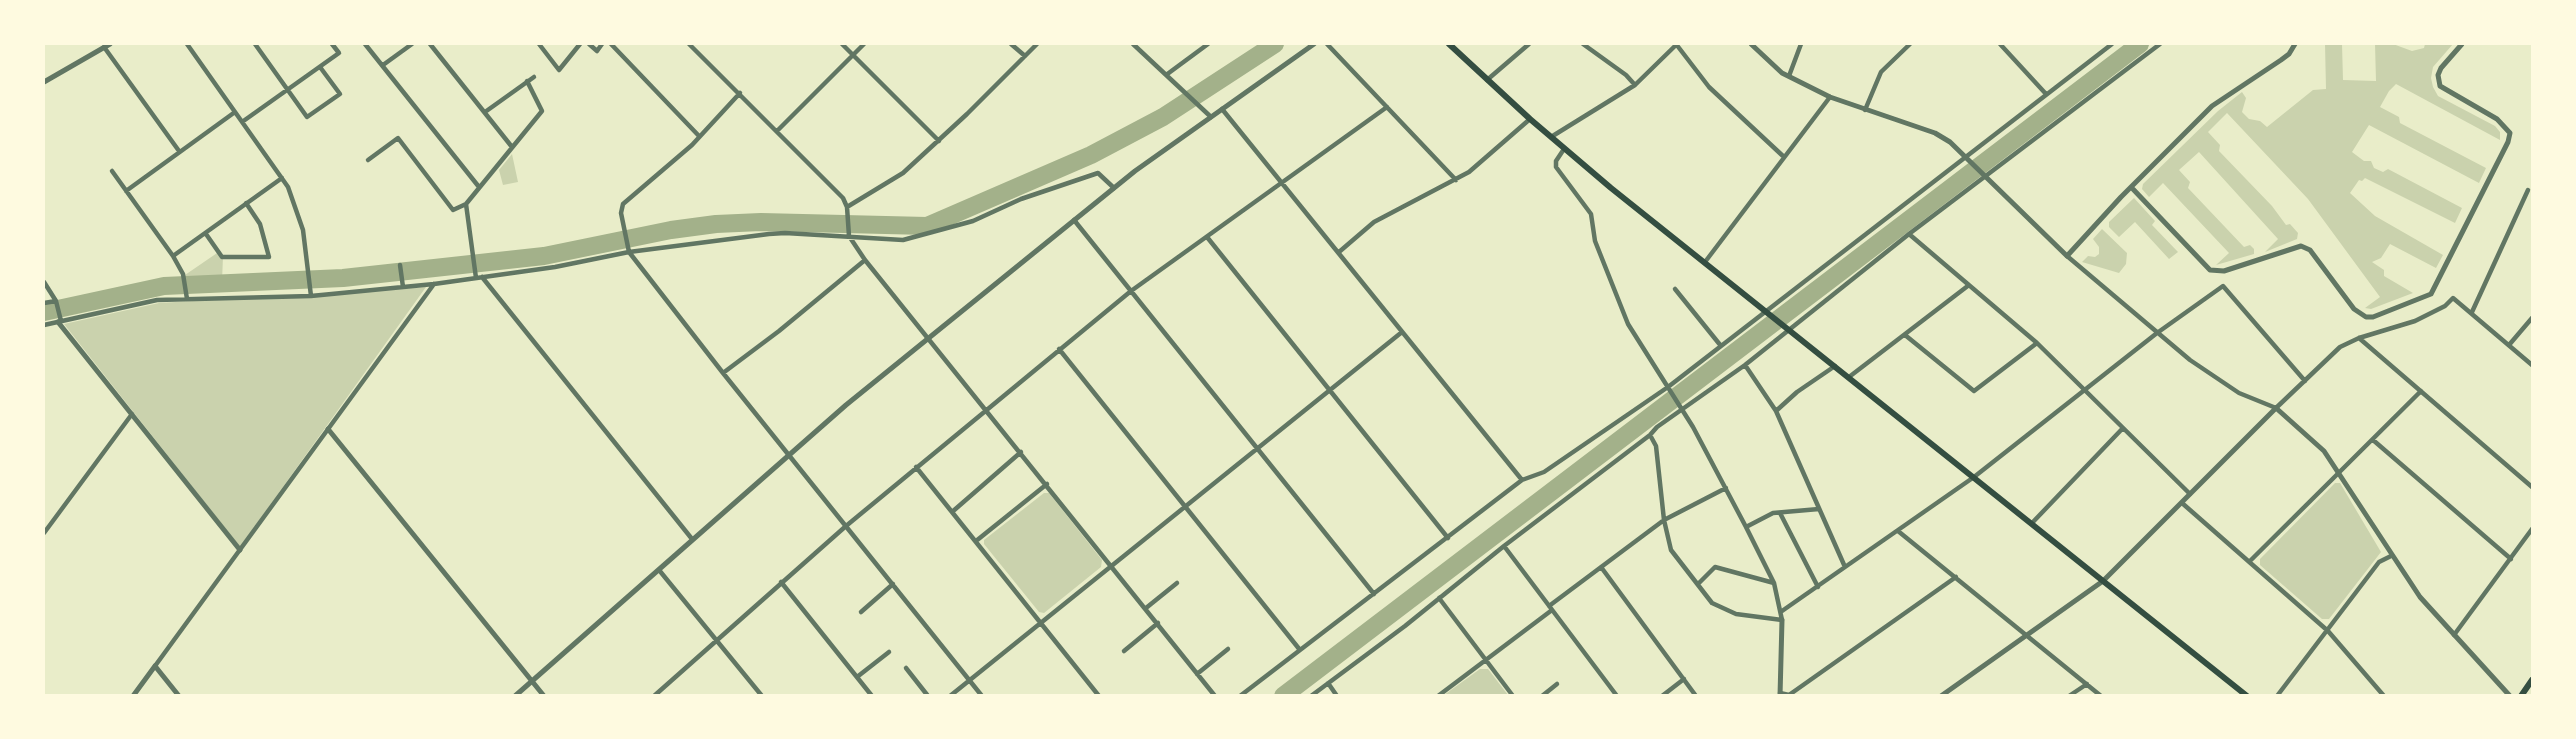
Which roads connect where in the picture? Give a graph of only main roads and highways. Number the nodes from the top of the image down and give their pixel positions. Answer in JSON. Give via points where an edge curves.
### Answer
{"nodes":[{"id":1,"x":1449,"y":44,"type":"edge"},
{"id":2,"x":2532,"y":680,"type":"edge"},
{"id":3,"x":2247,"y":696,"type":"edge"},
{"id":4,"x":2521,"y":696,"type":"edge"}],
"edges":[{"from":1,"to":3,"type":"main road","via":[[1564,149]]},
{"from":2,"to":4,"type":"main road"}]}
